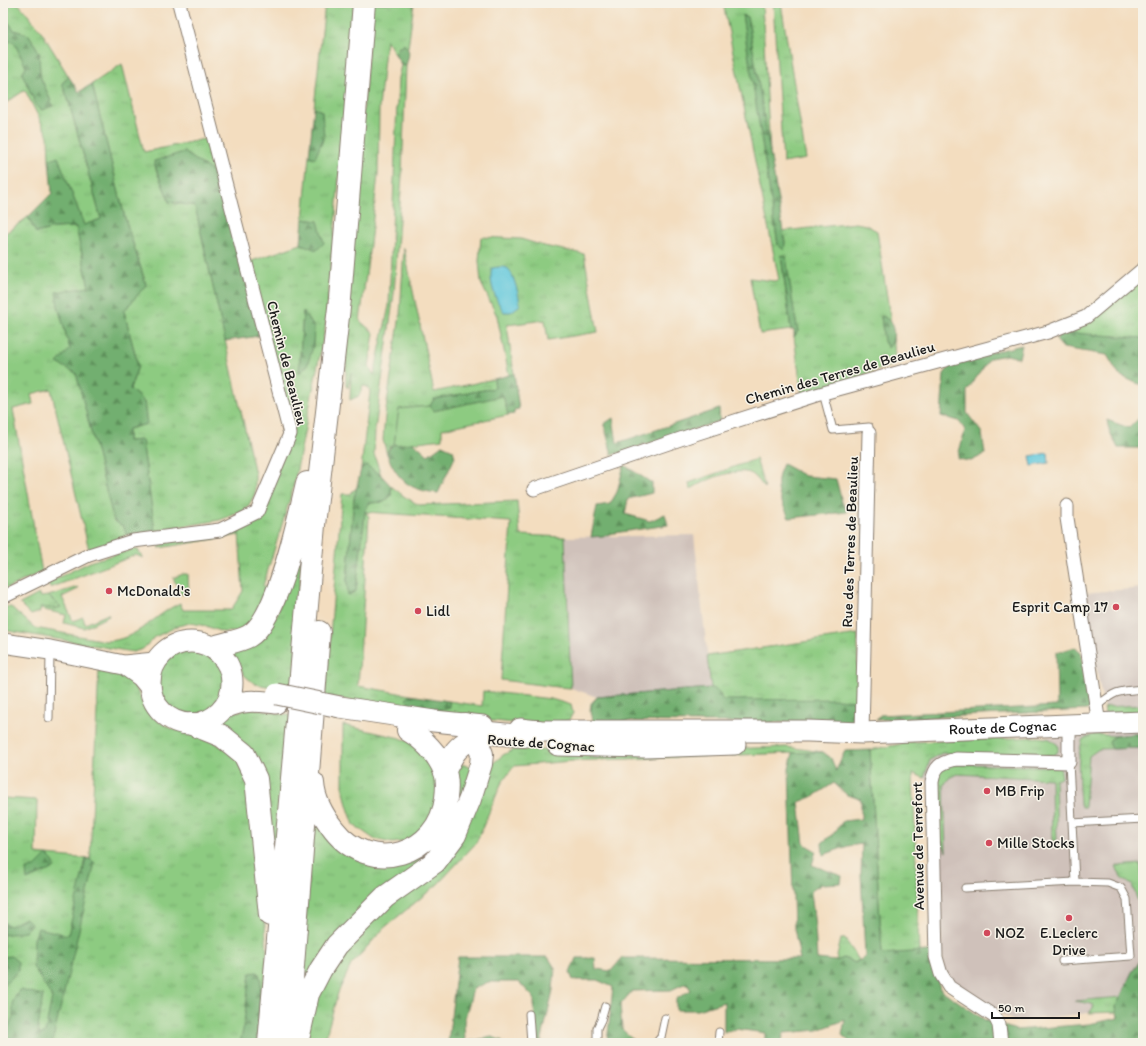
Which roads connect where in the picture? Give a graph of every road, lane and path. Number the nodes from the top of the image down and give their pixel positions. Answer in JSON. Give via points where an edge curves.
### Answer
{"nodes":[{"id":1,"x":178,"y":3,"type":"edge"},
{"id":2,"x":364,"y":3,"type":"edge"},
{"id":3,"x":1143,"y":269,"type":"edge"},
{"id":4,"x":340,"y":299,"type":"junction"},
{"id":5,"x":823,"y":393,"type":"junction"},
{"id":6,"x":869,"y":433,"type":"joint"},
{"id":7,"x":534,"y":489,"type":"dead end"},
{"id":8,"x":1067,"y":506,"type":"dead end"},
{"id":9,"x":3,"y":597,"type":"edge"},
{"id":10,"x":3,"y":643,"type":"edge"},
{"id":11,"x":214,"y":648,"type":"junction"},
{"id":12,"x":50,"y":650,"type":"junction"},
{"id":13,"x":155,"y":662,"type":"junction"},
{"id":14,"x":124,"y":665,"type":"junction"},
{"id":15,"x":233,"y":678,"type":"junction"},
{"id":16,"x":150,"y":688,"type":"junction"},
{"id":17,"x":1143,"y":689,"type":"edge"},
{"id":18,"x":276,"y":699,"type":"junction"},
{"id":19,"x":225,"y":708,"type":"junction"},
{"id":20,"x":339,"y":712,"type":"junction"},
{"id":21,"x":1098,"y":715,"type":"junction"},
{"id":22,"x":49,"y":718,"type":"dead end"},
{"id":23,"x":1143,"y":722,"type":"edge"},
{"id":24,"x":192,"y":724,"type":"junction"},
{"id":25,"x":1069,"y":725,"type":"junction"},
{"id":26,"x":408,"y":730,"type":"junction"},
{"id":27,"x":469,"y":731,"type":"junction"},
{"id":28,"x":538,"y":731,"type":"joint"},
{"id":29,"x":862,"y":734,"type":"junction"},
{"id":30,"x":509,"y":742,"type":"junction"},
{"id":31,"x":311,"y":749,"type":"junction"},
{"id":32,"x":1069,"y":762,"type":"junction"},
{"id":33,"x":481,"y":764,"type":"junction"},
{"id":34,"x":444,"y":770,"type":"junction"},
{"id":35,"x":1143,"y":819,"type":"edge"},
{"id":36,"x":1072,"y":823,"type":"junction"},
{"id":37,"x":1075,"y":882,"type":"junction"},
{"id":38,"x":966,"y":888,"type":"dead end"},
{"id":39,"x":1062,"y":961,"type":"dead end"},
{"id":40,"x":275,"y":968,"type":"junction"},
{"id":41,"x":605,"y":1006,"type":"dead end"},
{"id":42,"x":529,"y":1014,"type":"dead end"},
{"id":43,"x":665,"y":1018,"type":"dead end"},
{"id":44,"x":719,"y":1032,"type":"dead end"},
{"id":45,"x":269,"y":1043,"type":"edge"},
{"id":46,"x":287,"y":1043,"type":"edge"},
{"id":47,"x":297,"y":1043,"type":"edge"},
{"id":48,"x":531,"y":1043,"type":"edge"},
{"id":49,"x":597,"y":1043,"type":"edge"},
{"id":50,"x":656,"y":1043,"type":"edge"},
{"id":51,"x":718,"y":1043,"type":"edge"},
{"id":52,"x":1001,"y":1043,"type":"edge"}],
"edges":[{"from":1,"to":9,"type":"street","name":"Chemin de Beaulieu","via":[[290,434],[257,512],[220,530],[133,541],[89,556]]},
{"from":2,"to":4,"type":"highway"},
{"from":3,"to":5,"type":"street","name":"Chemin des Terres de Beaulieu","via":[[1086,317],[1048,332]]},
{"from":4,"to":11,"type":"highway","via":[[325,350],[311,467],[289,556],[274,601],[264,622],[250,636]]},
{"from":4,"to":31,"type":"highway","via":[[338,386]]},
{"from":4,"to":40,"type":"highway","via":[[314,526]]},
{"from":5,"to":6,"type":"lane","name":"Rue des Terres de Beaulieu","via":[[833,430],[870,427]]},
{"from":5,"to":7,"type":"street","name":"Chemin des Terres de Beaulieu"},
{"from":6,"to":29,"type":"street","name":"Rue des Terres de Beaulieu"},
{"from":8,"to":21,"type":"street"},
{"from":10,"to":12,"type":"main road"},
{"from":11,"to":13,"type":"main road","via":[[202,642],[188,641],[175,644],[164,651]]},
{"from":11,"to":15,"type":"main road","via":[[227,661]]},
{"from":12,"to":14,"type":"main road"},
{"from":12,"to":22,"type":"lane"},
{"from":13,"to":14,"type":"main road"},
{"from":13,"to":16,"type":"main road","via":[[150,673]]},
{"from":14,"to":16,"type":"main road","via":[[141,677]]},
{"from":15,"to":18,"type":"main road","name":"Route de Cognac"},
{"from":15,"to":19,"type":"main road","via":[[233,688]]},
{"from":16,"to":24,"type":"main road","via":[[152,698],[168,717],[180,723]]},
{"from":17,"to":21,"type":"lane","via":[[1118,691],[1108,696]]},
{"from":18,"to":19,"type":"main road","name":"Route de Cognac","via":[[236,702]]},
{"from":18,"to":20,"type":"main road","name":"Route de Cognac"},
{"from":19,"to":24,"type":"main road","via":[[205,722]]},
{"from":20,"to":26,"type":"main road","name":"Route de Cognac"},
{"from":20,"to":27,"type":"main road","name":"Route de Cognac","via":[[407,718]]},
{"from":21,"to":23,"type":"main road","name":"Route de Cognac"},
{"from":21,"to":25,"type":"main road","name":"Route de Cognac"},
{"from":24,"to":40,"type":"highway","via":[[222,736],[244,754],[256,779]]},
{"from":25,"to":29,"type":"main road","name":"Route de Cognac"},
{"from":25,"to":32,"type":"street"},
{"from":26,"to":27,"type":"main road","name":"Route de Cognac"},
{"from":26,"to":34,"type":"highway","via":[[427,745]]},
{"from":27,"to":28,"type":"highway","via":[[523,736]]},
{"from":27,"to":30,"type":"main road","name":"Route de Cognac"},
{"from":27,"to":33,"type":"highway","via":[[482,754]]},
{"from":27,"to":34,"type":"highway"},
{"from":28,"to":29,"type":"main road","name":"Route de Cognac","via":[[808,731]]},
{"from":29,"to":30,"type":"main road","name":"Route de Cognac","via":[[817,740],[695,746],[609,747]]},
{"from":30,"to":33,"type":"highway"},
{"from":31,"to":34,"type":"highway","via":[[313,785],[317,804],[325,819],[346,843],[366,854],[378,856],[403,852],[433,833],[445,808],[447,794]]},
{"from":31,"to":46,"type":"highway"},
{"from":32,"to":36,"type":"lane"},
{"from":32,"to":52,"type":"street","name":"Avenue de Terrefort","via":[[956,759],[944,762],[934,771],[932,782],[936,957],[941,974],[950,987],[995,1017],[999,1025]]},
{"from":33,"to":47,"type":"highway","via":[[455,835],[435,862],[385,897],[337,945],[321,969],[308,994]]},
{"from":35,"to":36,"type":"lane"},
{"from":36,"to":37,"type":"lane"},
{"from":37,"to":38,"type":"lane"},
{"from":37,"to":39,"type":"lane","via":[[1108,883],[1121,888],[1127,899],[1131,956]]},
{"from":40,"to":45,"type":"highway"},
{"from":41,"to":49,"type":"lane","via":[[597,1028]]},
{"from":42,"to":48,"type":"lane"},
{"from":43,"to":50,"type":"lane","via":[[661,1037]]},
{"from":44,"to":51,"type":"lane"}]}
